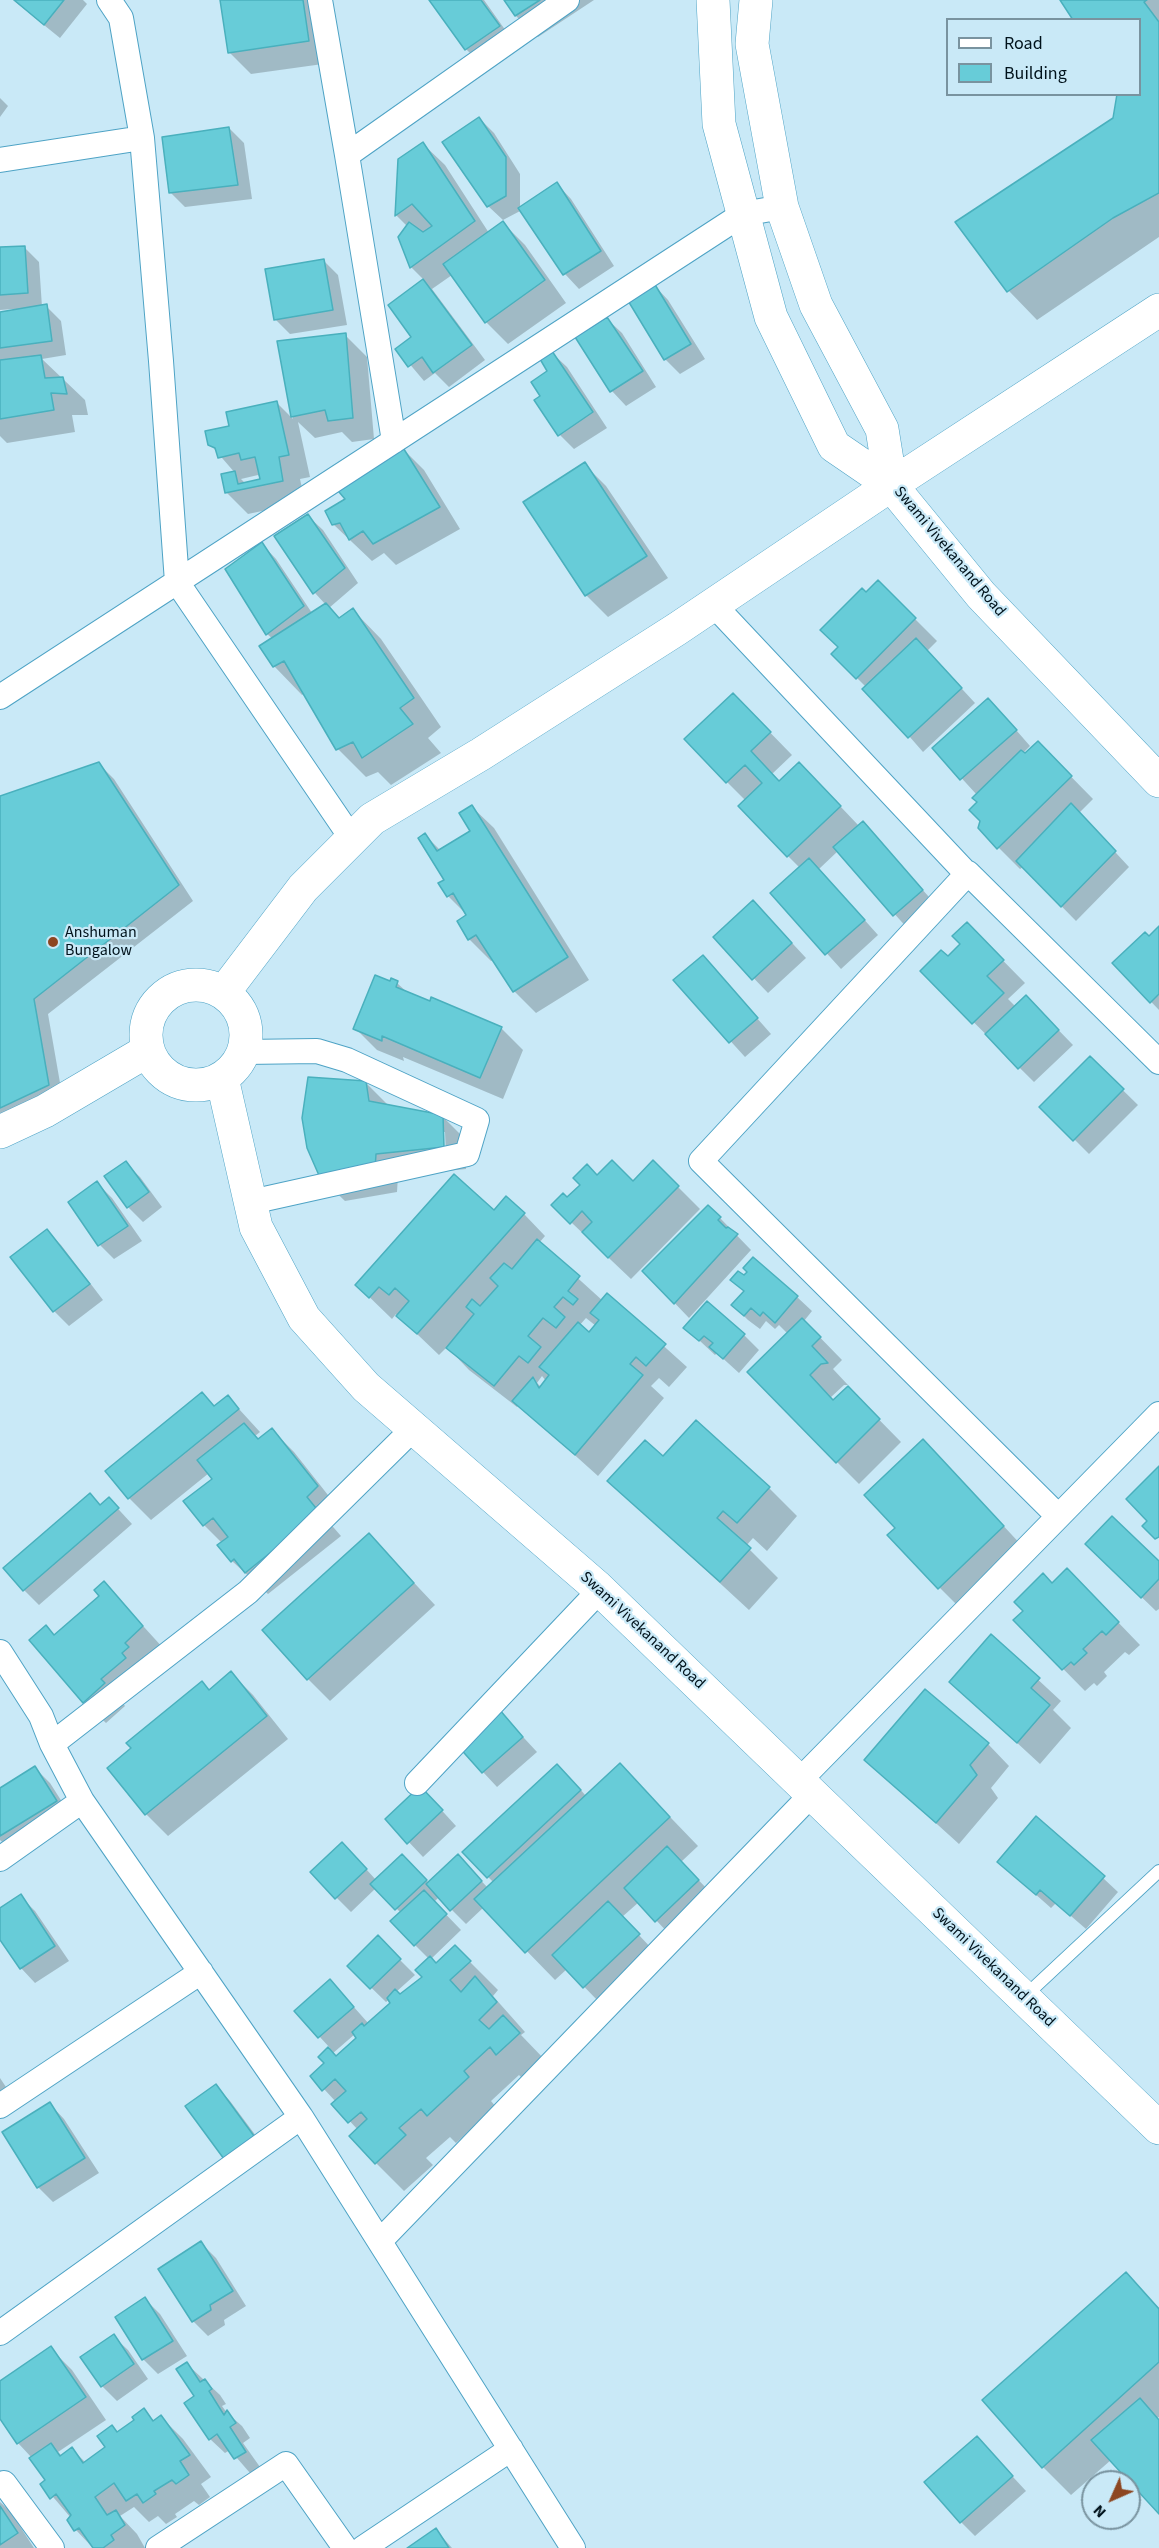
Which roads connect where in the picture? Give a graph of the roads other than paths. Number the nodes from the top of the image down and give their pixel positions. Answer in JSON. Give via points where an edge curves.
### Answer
{"nodes":[{"id":1,"x":109,"y":0,"type":"edge"},
{"id":2,"x":320,"y":0,"type":"edge"},
{"id":3,"x":567,"y":0,"type":"edge"},
{"id":4,"x":713,"y":0,"type":"edge"},
{"id":5,"x":756,"y":0,"type":"edge"},
{"id":6,"x":142,"y":138,"type":"junction"},
{"id":7,"x":346,"y":155,"type":"junction"},
{"id":8,"x":0,"y":160,"type":"edge"},
{"id":9,"x":782,"y":207,"type":"junction"},
{"id":10,"x":743,"y":214,"type":"junction"},
{"id":11,"x":1159,"y":310,"type":"edge"},
{"id":12,"x":394,"y":441,"type":"junction"},
{"id":13,"x":891,"y":485,"type":"junction"},
{"id":14,"x":177,"y":582,"type":"junction"},
{"id":15,"x":713,"y":604,"type":"junction"},
{"id":16,"x":0,"y":697,"type":"edge"},
{"id":17,"x":1159,"y":781,"type":"edge"},
{"id":18,"x":352,"y":839,"type":"junction"},
{"id":19,"x":967,"y":874,"type":"junction"},
{"id":20,"x":224,"y":992,"type":"junction"},
{"id":21,"x":147,"y":1051,"type":"junction"},
{"id":22,"x":244,"y":1052,"type":"junction"},
{"id":23,"x":1159,"y":1062,"type":"edge"},
{"id":24,"x":222,"y":1078,"type":"junction"},
{"id":25,"x":0,"y":1132,"type":"edge"},
{"id":26,"x":251,"y":1202,"type":"junction"},
{"id":27,"x":1159,"y":1413,"type":"edge"},
{"id":28,"x":414,"y":1428,"type":"junction"},
{"id":29,"x":1058,"y":1516,"type":"junction"},
{"id":30,"x":600,"y":1590,"type":"junction"},
{"id":31,"x":0,"y":1652,"type":"edge"},
{"id":32,"x":52,"y":1744,"type":"junction"},
{"id":33,"x":417,"y":1783,"type":"dead end"},
{"id":34,"x":805,"y":1788,"type":"junction"},
{"id":35,"x":82,"y":1801,"type":"junction"},
{"id":36,"x":0,"y":1859,"type":"edge"},
{"id":37,"x":1159,"y":1871,"type":"edge"},
{"id":38,"x":201,"y":1972,"type":"junction"},
{"id":39,"x":1023,"y":1997,"type":"junction"},
{"id":40,"x":0,"y":2106,"type":"edge"},
{"id":41,"x":301,"y":2117,"type":"junction"},
{"id":42,"x":1159,"y":2128,"type":"edge"},
{"id":43,"x":381,"y":2240,"type":"junction"},
{"id":44,"x":0,"y":2333,"type":"edge"},
{"id":45,"x":511,"y":2450,"type":"junction"},
{"id":46,"x":4,"y":2483,"type":"dead end"},
{"id":47,"x":52,"y":2548,"type":"edge"},
{"id":48,"x":158,"y":2548,"type":"edge"},
{"id":49,"x":345,"y":2548,"type":"edge"},
{"id":50,"x":363,"y":2548,"type":"edge"},
{"id":51,"x":573,"y":2548,"type":"edge"}],
"edges":[{"from":1,"to":6,"type":"street","via":[[121,18]]},
{"from":2,"to":7,"type":"street"},
{"from":3,"to":7,"type":"street"},
{"from":4,"to":10,"type":"main road","via":[[719,124]]},
{"from":5,"to":9,"type":"main road","name":"Swami Vivekanand Road","via":[[752,44]]},
{"from":6,"to":8,"type":"street"},
{"from":6,"to":14,"type":"street"},
{"from":7,"to":12,"type":"street"},
{"from":9,"to":10,"type":"street"},
{"from":9,"to":13,"type":"main road","name":"Swami Vivekanand Road","via":[[816,305],[882,429]]},
{"from":10,"to":12,"type":"street"},
{"from":10,"to":13,"type":"main road","via":[[771,317],[834,446]]},
{"from":11,"to":13,"type":"main road"},
{"from":12,"to":14,"type":"street"},
{"from":13,"to":15,"type":"main road"},
{"from":13,"to":17,"type":"main road","name":"Swami Vivekanand Road","via":[[981,595]]},
{"from":14,"to":16,"type":"street"},
{"from":14,"to":18,"type":"street"},
{"from":15,"to":18,"type":"main road","via":[[481,754],[372,819]]},
{"from":15,"to":19,"type":"street"},
{"from":18,"to":20,"type":"main road","via":[[303,888]]},
{"from":19,"to":23,"type":"street"},
{"from":19,"to":29,"type":"street","via":[[701,1161]]},
{"from":20,"to":21,"type":"main road","via":[[195,984],[168,991],[151,1010],[145,1025]]},
{"from":20,"to":22,"type":"main road","via":[[237,1004],[244,1020]]},
{"from":21,"to":24,"type":"main road","via":[[163,1074],[179,1083],[204,1085]]},
{"from":21,"to":25,"type":"main road","via":[[45,1111]]},
{"from":22,"to":24,"type":"main road"},
{"from":22,"to":26,"type":"street","via":[[317,1051],[347,1060],[477,1119],[467,1154]]},
{"from":24,"to":26,"type":"main road","name":"Swami Vivekanand Road"},
{"from":26,"to":28,"type":"main road","name":"Swami Vivekanand Road","via":[[256,1227],[304,1318],[366,1387]]},
{"from":27,"to":29,"type":"street"},
{"from":28,"to":30,"type":"main road","name":"Swami Vivekanand Road"},
{"from":28,"to":32,"type":"street","via":[[248,1592]]},
{"from":29,"to":34,"type":"street"},
{"from":30,"to":33,"type":"street"},
{"from":30,"to":34,"type":"main road","name":"Swami Vivekanand Road"},
{"from":31,"to":32,"type":"street","via":[[41,1716]]},
{"from":32,"to":35,"type":"street"},
{"from":34,"to":39,"type":"main road","name":"Swami Vivekanand Road"},
{"from":34,"to":43,"type":"street"},
{"from":35,"to":36,"type":"street"},
{"from":35,"to":38,"type":"street"},
{"from":37,"to":39,"type":"lane"},
{"from":38,"to":40,"type":"street"},
{"from":38,"to":41,"type":"street"},
{"from":39,"to":42,"type":"main road","name":"Swami Vivekanand Road"},
{"from":41,"to":43,"type":"street"},
{"from":41,"to":44,"type":"street"},
{"from":43,"to":45,"type":"street"},
{"from":45,"to":50,"type":"street"},
{"from":45,"to":51,"type":"street"},
{"from":46,"to":47,"type":"street"},
{"from":48,"to":49,"type":"street","via":[[286,2464]]}]}
